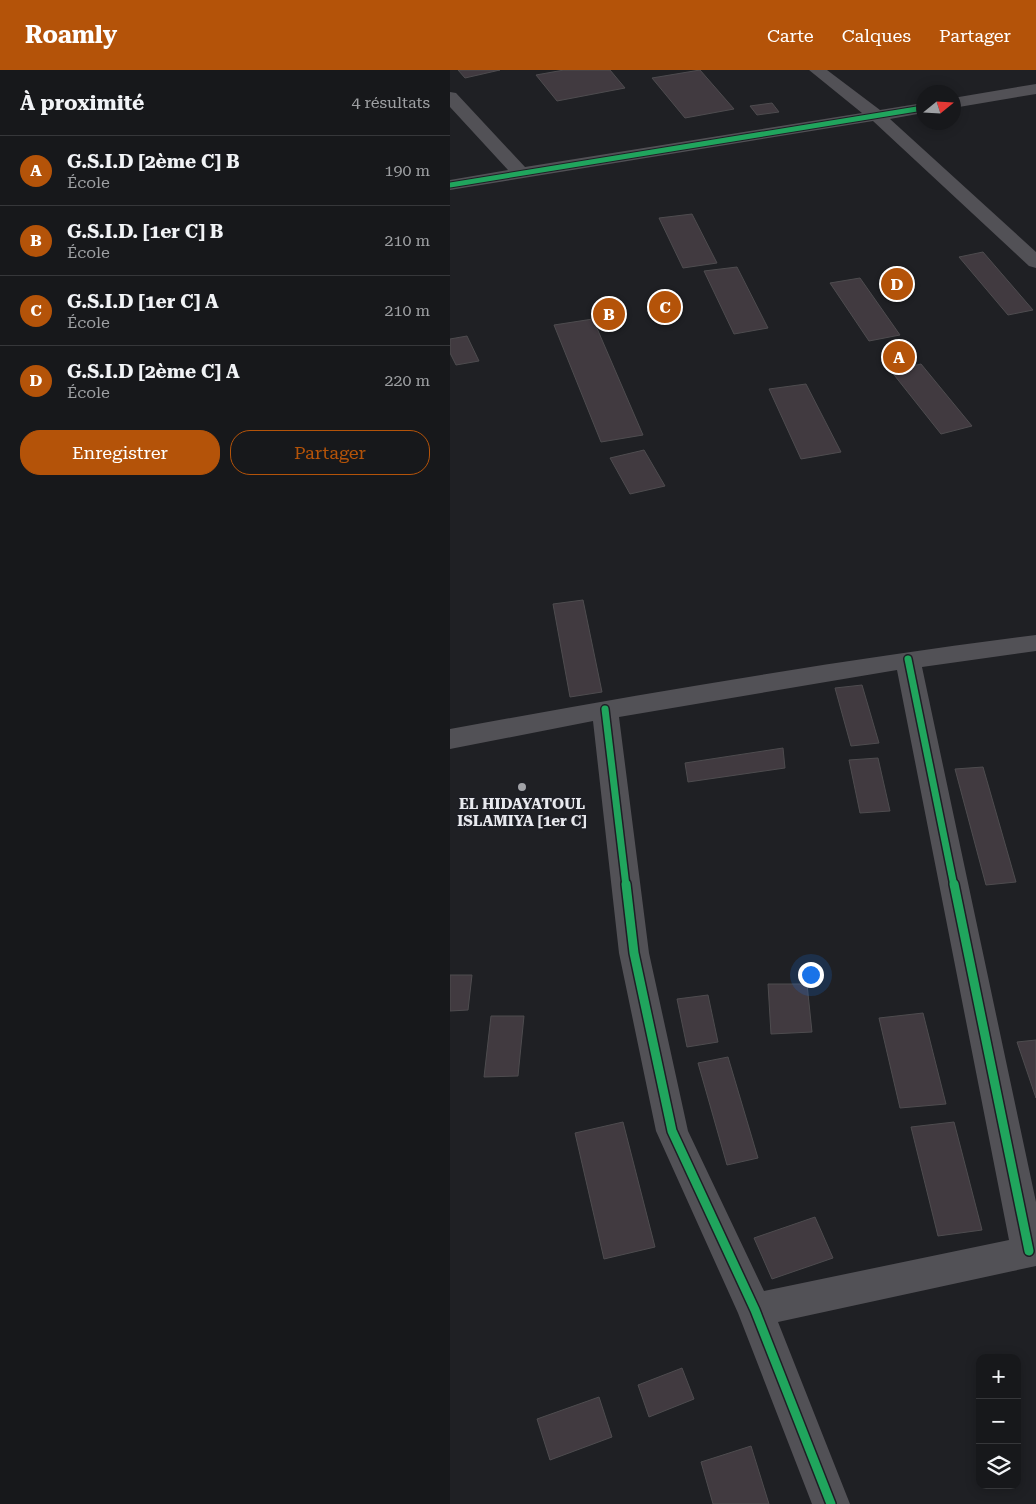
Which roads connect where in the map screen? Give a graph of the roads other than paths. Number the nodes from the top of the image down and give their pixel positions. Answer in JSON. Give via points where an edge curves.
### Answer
{"nodes":[{"id":1,"x":817,"y":70,"type":"edge"},
{"id":2,"x":1036,"y":89,"type":"edge"},
{"id":3,"x":450,"y":97,"type":"edge"},
{"id":4,"x":961,"y":102,"type":"edge"},
{"id":5,"x":916,"y":109,"type":"edge"},
{"id":6,"x":877,"y":116,"type":"junction"},
{"id":7,"x":521,"y":174,"type":"junction"},
{"id":8,"x":450,"y":185,"type":"edge"},
{"id":9,"x":1036,"y":262,"type":"edge"},
{"id":10,"x":1036,"y":643,"type":"edge"},
{"id":11,"x":908,"y":659,"type":"junction"},
{"id":12,"x":605,"y":709,"type":"junction"},
{"id":13,"x":450,"y":739,"type":"edge"},
{"id":14,"x":1032,"y":1250,"type":"edge"},
{"id":15,"x":755,"y":1310,"type":"junction"},
{"id":16,"x":831,"y":1504,"type":"edge"}],
"edges":[{"from":1,"to":6,"type":"street"},
{"from":2,"to":4,"type":"street"},
{"from":3,"to":7,"type":"street"},
{"from":5,"to":6,"type":"street"},
{"from":6,"to":7,"type":"street"},
{"from":6,"to":9,"type":"street"},
{"from":7,"to":8,"type":"street"},
{"from":10,"to":11,"type":"street"},
{"from":11,"to":12,"type":"street"},
{"from":11,"to":14,"type":"street"},
{"from":12,"to":13,"type":"street"},
{"from":12,"to":15,"type":"street","via":[[634,953],[672,1131]]},
{"from":14,"to":15,"type":"street"},
{"from":15,"to":16,"type":"street"}]}
